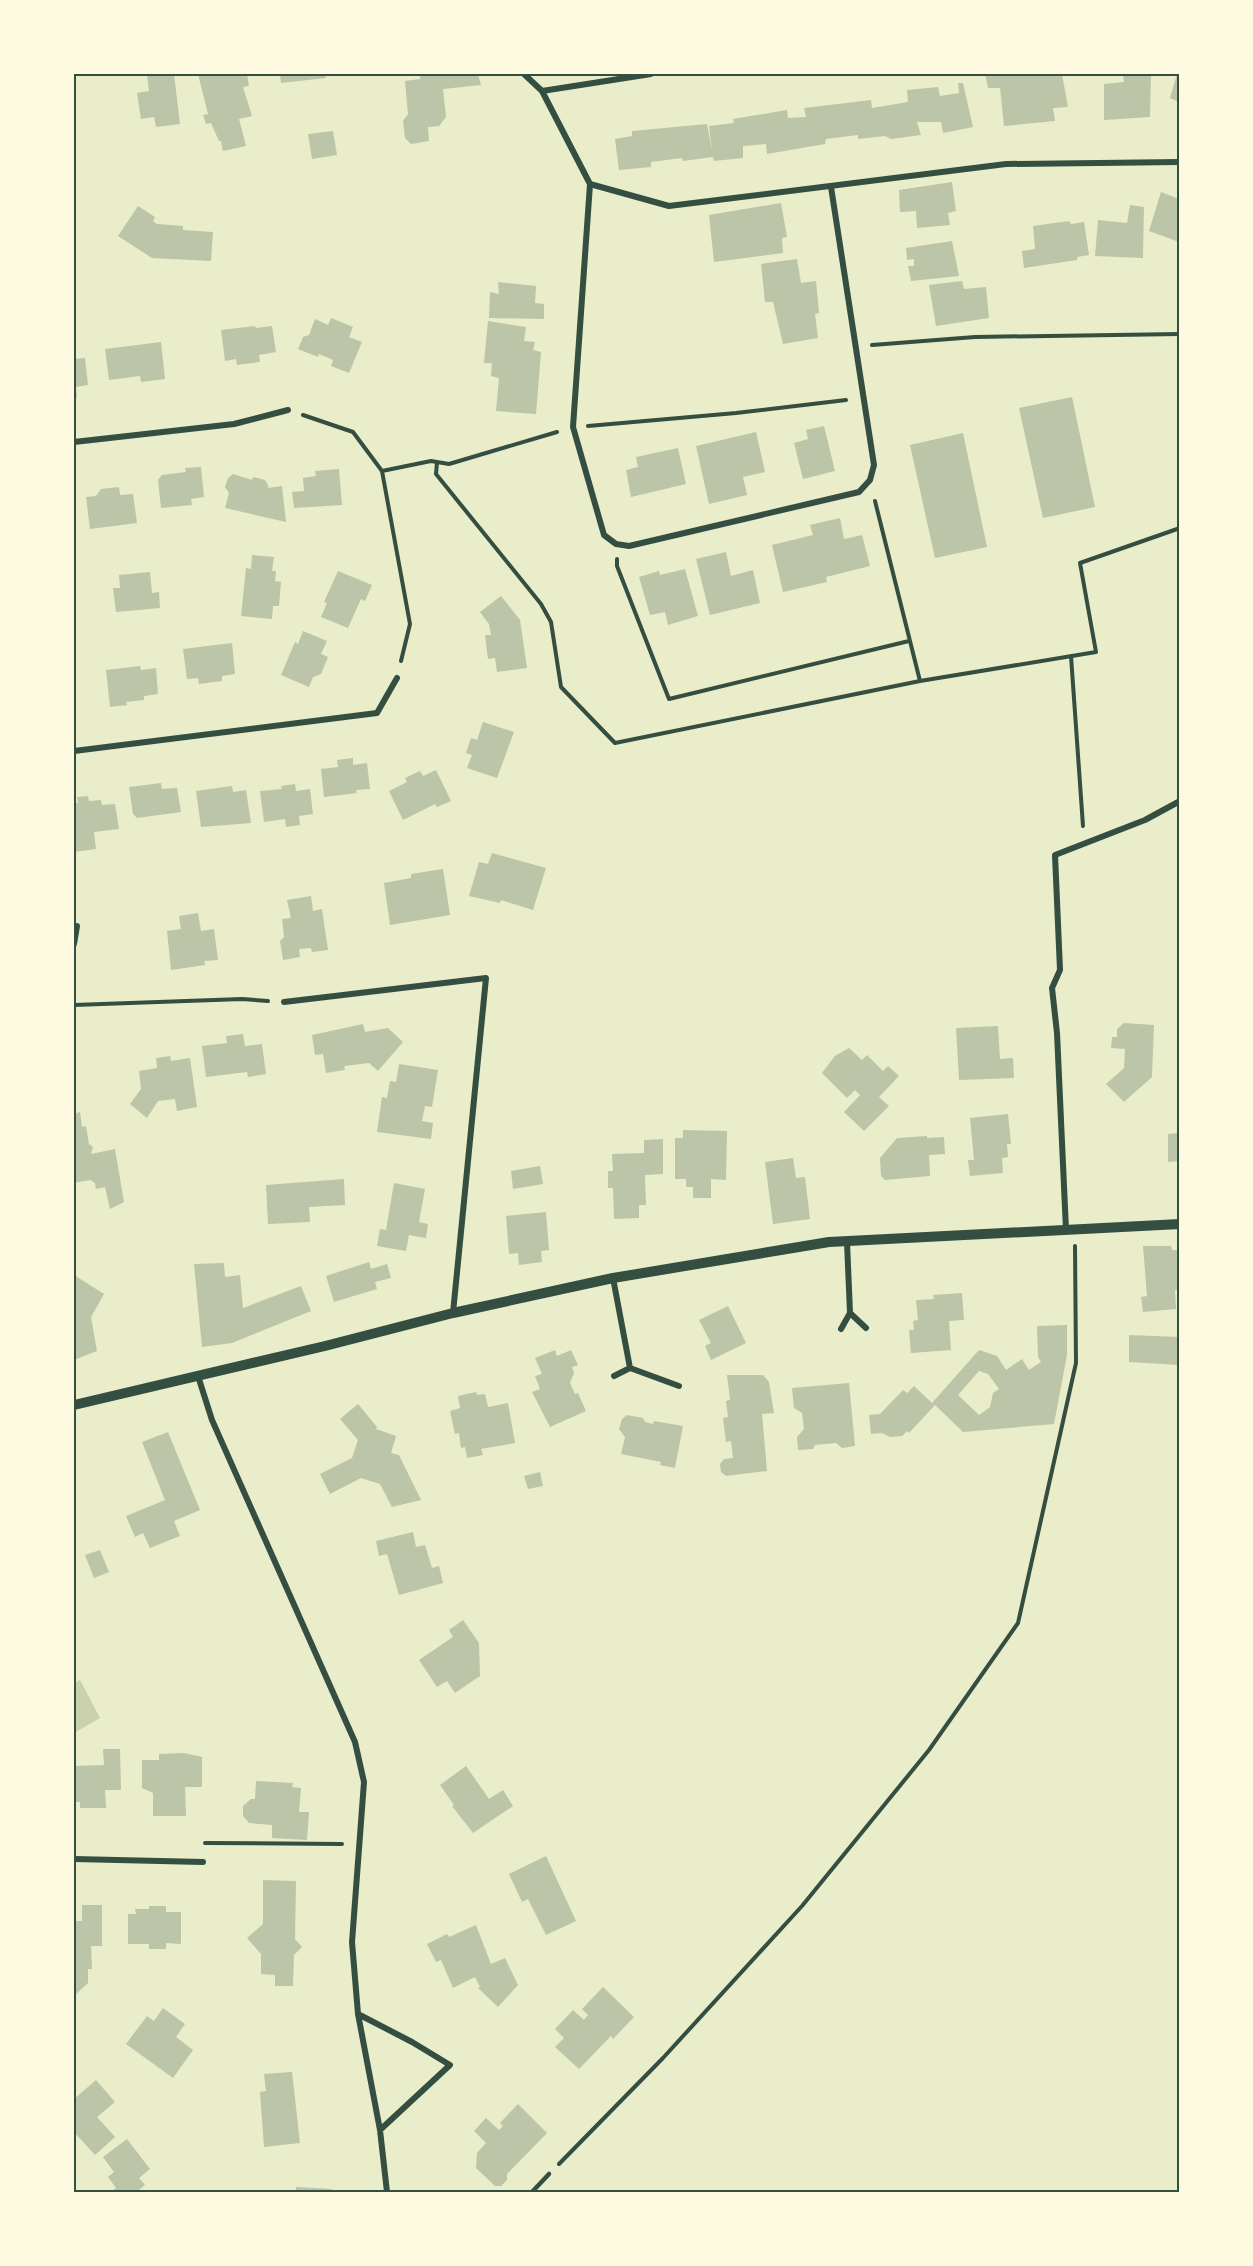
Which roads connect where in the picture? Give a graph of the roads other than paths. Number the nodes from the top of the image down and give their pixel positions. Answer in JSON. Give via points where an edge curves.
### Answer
{"nodes":[{"id":1,"x":524,"y":74,"type":"edge"},
{"id":2,"x":651,"y":74,"type":"edge"},
{"id":3,"x":542,"y":91,"type":"junction"},
{"id":4,"x":1179,"y":162,"type":"edge"},
{"id":5,"x":590,"y":184,"type":"junction"},
{"id":6,"x":831,"y":187,"type":"junction"},
{"id":7,"x":288,"y":410,"type":"road end"},
{"id":8,"x":74,"y":441,"type":"edge"},
{"id":9,"x":397,"y":678,"type":"road end"},
{"id":10,"x":74,"y":751,"type":"edge"},
{"id":11,"x":1179,"y":801,"type":"edge"},
{"id":12,"x":77,"y":926,"type":"dead end"},
{"id":13,"x":74,"y":944,"type":"edge"},
{"id":14,"x":284,"y":1002,"type":"road end"},
{"id":15,"x":1179,"y":1224,"type":"edge"},
{"id":16,"x":1071,"y":1231,"type":"junction"},
{"id":17,"x":847,"y":1242,"type":"junction"},
{"id":18,"x":613,"y":1278,"type":"junction"},
{"id":19,"x":453,"y":1312,"type":"junction"},
{"id":20,"x":850,"y":1313,"type":"junction"},
{"id":21,"x":866,"y":1328,"type":"dead end"},
{"id":22,"x":841,"y":1329,"type":"dead end"},
{"id":23,"x":630,"y":1368,"type":"junction"},
{"id":24,"x":198,"y":1376,"type":"junction"},
{"id":25,"x":614,"y":1376,"type":"dead end"},
{"id":26,"x":679,"y":1386,"type":"dead end"},
{"id":27,"x":74,"y":1405,"type":"edge"},
{"id":28,"x":74,"y":1859,"type":"edge"},
{"id":29,"x":203,"y":1862,"type":"road end"},
{"id":30,"x":358,"y":2014,"type":"junction"},
{"id":31,"x":380,"y":2130,"type":"junction"},
{"id":32,"x":549,"y":2174,"type":"road end"},
{"id":33,"x":387,"y":2193,"type":"edge"},
{"id":34,"x":532,"y":2193,"type":"edge"}],
"edges":[{"from":1,"to":3,"type":"street"},
{"from":2,"to":3,"type":"street"},
{"from":3,"to":5,"type":"street"},
{"from":4,"to":6,"type":"street","via":[[1006,164]]},
{"from":5,"to":6,"type":"street","via":[[669,207]]},
{"from":5,"to":6,"type":"street","via":[[573,427],[604,535],[616,544],[629,546],[858,492],[870,480],[874,465]]},
{"from":7,"to":8,"type":"street","via":[[234,424]]},
{"from":9,"to":10,"type":"street","via":[[377,713]]},
{"from":11,"to":16,"type":"street","via":[[1146,820],[1055,855],[1060,970],[1052,988]]},
{"from":12,"to":13,"type":"street"},
{"from":14,"to":19,"type":"street","via":[[486,978]]},
{"from":15,"to":16,"type":"street"},
{"from":16,"to":17,"type":"street"},
{"from":17,"to":18,"type":"street"},
{"from":17,"to":20,"type":"street"},
{"from":18,"to":19,"type":"street"},
{"from":18,"to":23,"type":"street"},
{"from":19,"to":24,"type":"street"},
{"from":20,"to":21,"type":"street"},
{"from":20,"to":22,"type":"street"},
{"from":23,"to":25,"type":"street"},
{"from":23,"to":26,"type":"street"},
{"from":24,"to":27,"type":"street"},
{"from":24,"to":30,"type":"street","via":[[212,1420],[355,1742],[364,1782],[352,1942]]},
{"from":28,"to":29,"type":"street"},
{"from":30,"to":31,"type":"street"},
{"from":30,"to":31,"type":"street","via":[[450,2066]]},
{"from":31,"to":33,"type":"street"},
{"from":32,"to":34,"type":"lane"}]}
